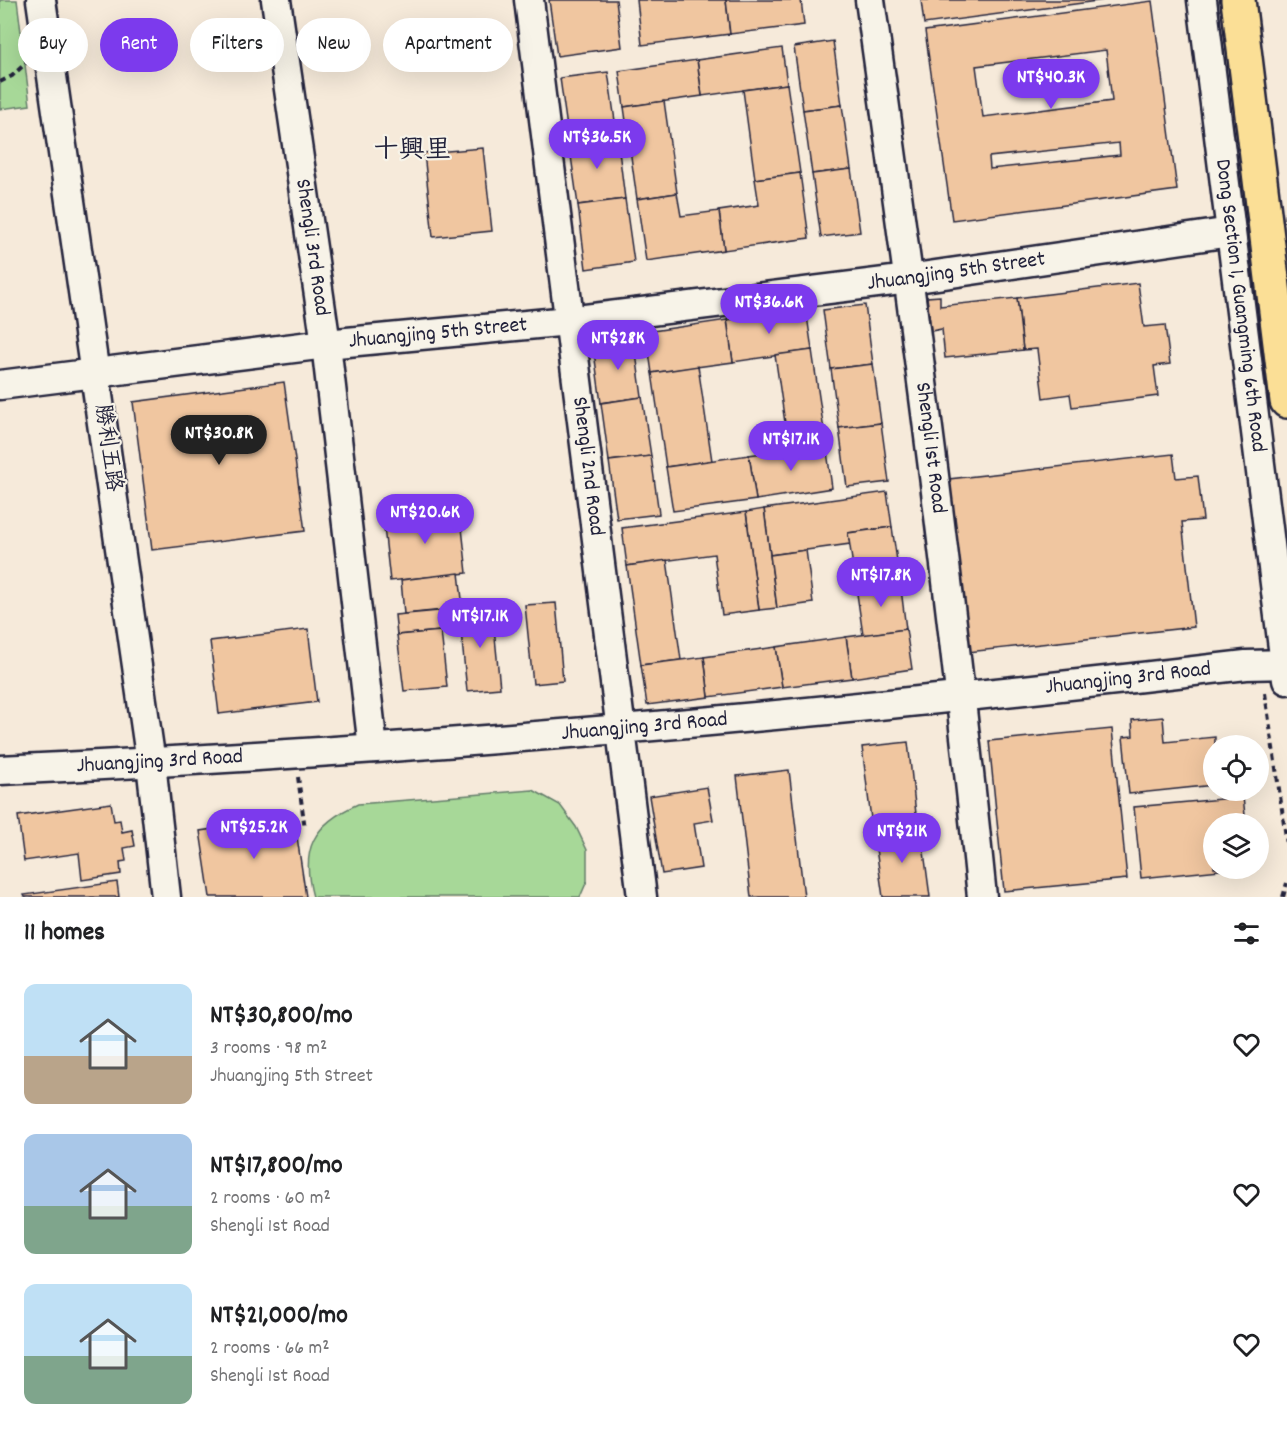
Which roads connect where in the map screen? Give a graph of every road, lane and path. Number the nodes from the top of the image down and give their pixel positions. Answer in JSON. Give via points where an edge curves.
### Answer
{"nodes":[{"id":1,"x":41,"y":0,"type":"edge"},
{"id":2,"x":276,"y":0,"type":"edge"},
{"id":3,"x":529,"y":0,"type":"edge"},
{"id":4,"x":870,"y":0,"type":"edge"},
{"id":5,"x":1202,"y":0,"type":"edge"},
{"id":6,"x":1238,"y":0,"type":"edge"},
{"id":7,"x":18,"y":71,"type":"edge"},
{"id":8,"x":0,"y":82,"type":"edge"},
{"id":9,"x":1231,"y":232,"type":"junction"},
{"id":10,"x":909,"y":279,"type":"junction"},
{"id":11,"x":569,"y":321,"type":"junction"},
{"id":12,"x":326,"y":344,"type":"junction"},
{"id":13,"x":96,"y":373,"type":"junction"},
{"id":14,"x":0,"y":386,"type":"edge"},
{"id":15,"x":1287,"y":401,"type":"edge"},
{"id":16,"x":1286,"y":670,"type":"edge"},
{"id":17,"x":962,"y":699,"type":"junction"},
{"id":18,"x":621,"y":728,"type":"junction"},
{"id":19,"x":373,"y":748,"type":"junction"},
{"id":20,"x":295,"y":753,"type":"junction"},
{"id":21,"x":151,"y":763,"type":"junction"},
{"id":22,"x":0,"y":770,"type":"edge"},
{"id":23,"x":305,"y":829,"type":"dead end"},
{"id":24,"x":1287,"y":883,"type":"edge"},
{"id":25,"x":166,"y":897,"type":"edge"},
{"id":26,"x":642,"y":897,"type":"edge"},
{"id":27,"x":982,"y":897,"type":"edge"},
{"id":28,"x":1283,"y":897,"type":"edge"}],
"edges":[{"from":1,"to":13,"type":"street","name":"勝利五路"},
{"from":2,"to":12,"type":"street","name":"Shengli 3rd Road"},
{"from":3,"to":11,"type":"street","name":"Shengli 2nd Road"},
{"from":4,"to":10,"type":"street","name":"Shengli 1st Road"},
{"from":5,"to":9,"type":"street","name":"Dong Section 1, Guangming 6th Road"},
{"from":6,"to":15,"type":"main road","name":"Dong Section 1, Guangming 6th Road"},
{"from":7,"to":8,"type":"path"},
{"from":9,"to":10,"type":"street","name":"Jhuangjing 5th Street"},
{"from":9,"to":16,"type":"street","name":"Dong Section 1, Guangming 6th Road"},
{"from":10,"to":11,"type":"street","name":"Jhuangjing 5th Street"},
{"from":10,"to":17,"type":"street","name":"Shengli 1st Road"},
{"from":11,"to":12,"type":"street","name":"Jhuangjing 5th Street"},
{"from":11,"to":18,"type":"street","name":"Shengli 2nd Road"},
{"from":12,"to":13,"type":"street","name":"Jhuangjing 5th Street"},
{"from":12,"to":19,"type":"street","name":"Shengli 3rd Road"},
{"from":13,"to":14,"type":"street","name":"Jhuangjing 5th Street"},
{"from":13,"to":21,"type":"street","name":"勝利五路"},
{"from":16,"to":17,"type":"street","name":"Jhuangjing 3rd Road","via":[[1245,665]]},
{"from":17,"to":18,"type":"street","name":"Jhuangjing 3rd Road"},
{"from":17,"to":27,"type":"street","name":"Shengli 1st Road"},
{"from":18,"to":19,"type":"street","name":"Jhuangjing 3rd Road"},
{"from":18,"to":26,"type":"street","name":"Shengli 2nd Road"},
{"from":19,"to":20,"type":"street","name":"Jhuangjing 3rd Road"},
{"from":20,"to":21,"type":"street","name":"Jhuangjing 3rd Road"},
{"from":20,"to":23,"type":"path"},
{"from":21,"to":22,"type":"street","name":"Jhuangjing 3rd Road"},
{"from":21,"to":25,"type":"street","name":"勝利五路"},
{"from":24,"to":28,"type":"path"}]}
